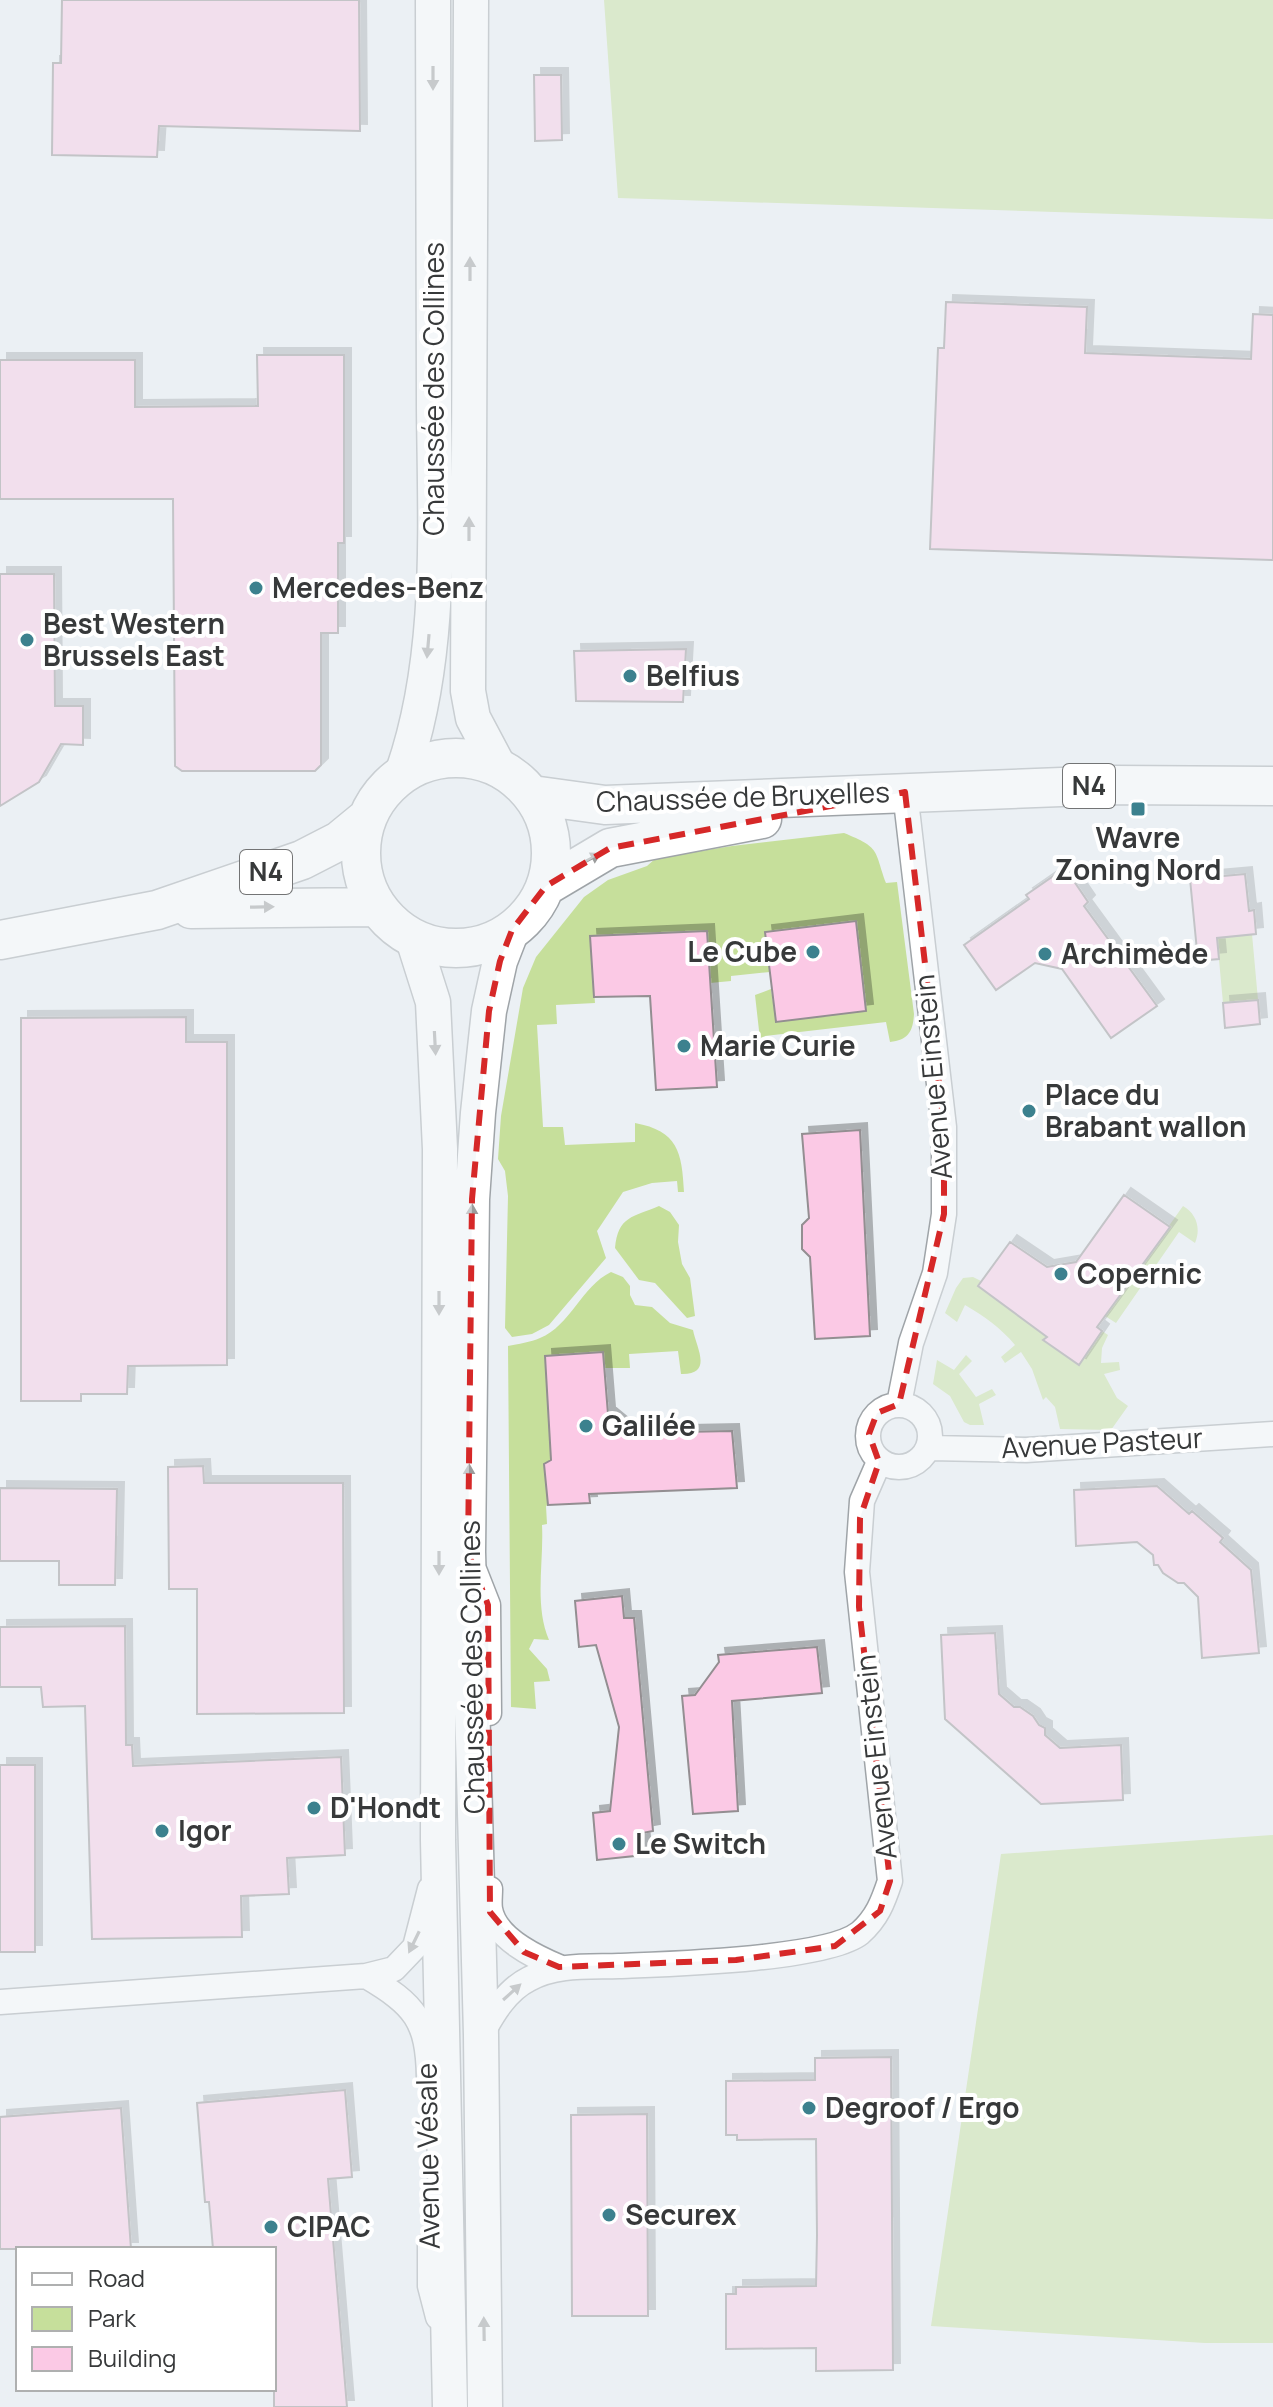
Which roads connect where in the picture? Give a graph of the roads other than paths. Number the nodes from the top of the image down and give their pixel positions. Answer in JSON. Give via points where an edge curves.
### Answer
{"nodes":[{"id":1,"x":433,"y":0,"type":"edge"},
{"id":2,"x":471,"y":0,"type":"edge"},
{"id":3,"x":499,"y":767,"type":"junction"},
{"id":4,"x":402,"y":774,"type":"junction"},
{"id":5,"x":1273,"y":786,"type":"edge"},
{"id":6,"x":905,"y":792,"type":"junction"},
{"id":7,"x":532,"y":795,"type":"junction"},
{"id":8,"x":367,"y":818,"type":"junction"},
{"id":9,"x":546,"y":886,"type":"junction"},
{"id":10,"x":377,"y":907,"type":"junction"},
{"id":11,"x":157,"y":910,"type":"junction"},
{"id":12,"x":512,"y":930,"type":"junction"},
{"id":13,"x":413,"y":939,"type":"junction"},
{"id":14,"x":0,"y":940,"type":"edge"},
{"id":15,"x":899,"y":1404,"type":"junction"},
{"id":16,"x":1273,"y":1434,"type":"edge"},
{"id":17,"x":930,"y":1448,"type":"junction"},
{"id":18,"x":879,"y":1462,"type":"junction"},
{"id":19,"x":468,"y":1552,"type":"junction"},
{"id":20,"x":438,"y":1840,"type":"junction"},
{"id":21,"x":559,"y":1967,"type":"junction"},
{"id":22,"x":366,"y":1976,"type":"junction"},
{"id":23,"x":0,"y":2002,"type":"edge"},
{"id":24,"x":481,"y":2035,"type":"junction"},
{"id":25,"x":450,"y":2360,"type":"junction"},
{"id":26,"x":450,"y":2407,"type":"edge"},
{"id":27,"x":485,"y":2407,"type":"edge"}],
"edges":[{"from":1,"to":4,"type":"main road","name":"Chaussée des Collines","one_way":true,"via":[[435,561],[425,684]]},
{"from":3,"to":2,"type":"main road","name":"Chaussée des Collines","one_way":true,"via":[[473,718],[468,691]]},
{"from":3,"to":4,"type":"main road","name":"Chaussée de Bruxelles","number":"N4","via":[[467,758],[433,760]]},
{"from":3,"to":7,"type":"main road","name":"Chaussée de Bruxelles","number":"N4"},
{"from":4,"to":8,"type":"main road","name":"Chaussée de Bruxelles","number":"N4"},
{"from":5,"to":6,"type":"main road","name":"Chaussée de Bruxelles","number":"N4"},
{"from":6,"to":7,"type":"main road","name":"Chaussée de Bruxelles","number":"N4","via":[[605,805]]},
{"from":9,"to":6,"type":"main road","name":"Chaussée de Bruxelles","number":"N4","one_way":true,"via":[[610,848]]},
{"from":6,"to":15,"type":"street","name":"Avenue Einstein","via":[[944,1127],[944,1214],[935,1273],[911,1343]]},
{"from":7,"to":9,"type":"main road","name":"Chaussée de Bruxelles","number":"N4","via":[[547,823],[552,855]]},
{"from":8,"to":10,"type":"main road","name":"Chaussée de Bruxelles","number":"N4","via":[[360,849],[364,879]]},
{"from":8,"to":11,"type":"main road","name":"Chaussée de Bruxelles","number":"N4","via":[[339,841],[302,860]]},
{"from":9,"to":12,"type":"main road","name":"Chaussée de Bruxelles","number":"N4","via":[[538,903]]},
{"from":11,"to":10,"type":"main road","name":"Chaussée de Bruxelles","number":"N4","one_way":true},
{"from":10,"to":13,"type":"main road","name":"Chaussée de Bruxelles","number":"N4"},
{"from":11,"to":14,"type":"main road","name":"Chaussée de Bruxelles","number":"N4"},
{"from":12,"to":13,"type":"main road","name":"Chaussée de Bruxelles","number":"N4","via":[[481,946],[446,949]]},
{"from":19,"to":12,"type":"main road","name":"Chaussée des Collines","one_way":true,"via":[[472,1199],[478,1113],[489,1011]]},
{"from":13,"to":20,"type":"main road","name":"Chaussée des Collines","one_way":true,"via":[[433,1002],[440,1149]]},
{"from":15,"to":17,"type":"street","via":[[920,1412]]},
{"from":15,"to":18,"type":"street","via":[[884,1407],[872,1421],[870,1447]]},
{"from":16,"to":17,"type":"street","name":"Avenue Pasteur","via":[[1026,1450]]},
{"from":17,"to":18,"type":"street","via":[[900,1468]]},
{"from":18,"to":21,"type":"street","name":"Avenue Einstein","via":[[862,1501],[857,1572],[890,1881],[880,1911],[859,1934],[835,1946],[736,1960]]},
{"from":19,"to":21,"type":"street","name":"Avenue Einstein","via":[[488,1605],[490,1912],[524,1952]]},
{"from":19,"to":24,"type":"main road","name":"Chaussée des Collines"},
{"from":20,"to":22,"type":"street","one_way":true,"via":[[415,1947],[394,1969]]},
{"from":20,"to":25,"type":"main road","name":"Chaussée des Collines"},
{"from":24,"to":21,"type":"street","name":"Avenue Einstein","one_way":true,"via":[[504,1999],[528,1979]]},
{"from":22,"to":23,"type":"street"},
{"from":22,"to":25,"type":"street","name":"Avenue Vésale","via":[[398,1995],[423,2025],[429,2071],[430,2286]]},
{"from":27,"to":24,"type":"main road","name":"Chaussée des Collines","one_way":true},
{"from":25,"to":26,"type":"main road","name":"Chaussée des Collines"}]}
